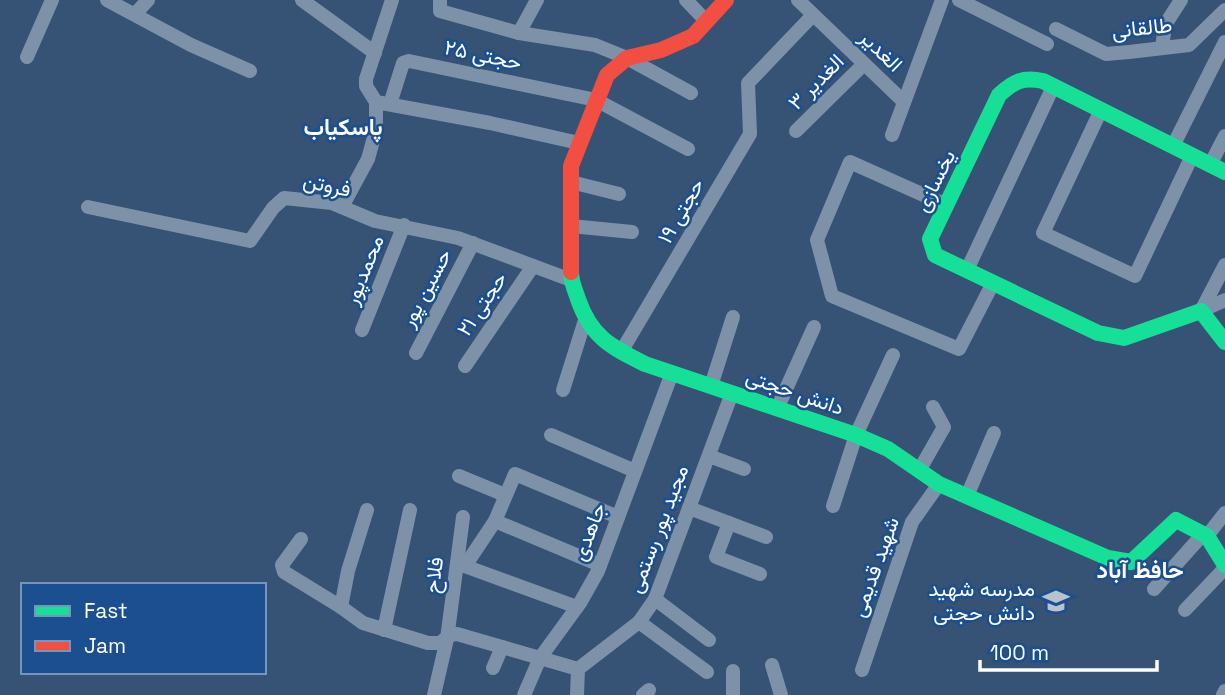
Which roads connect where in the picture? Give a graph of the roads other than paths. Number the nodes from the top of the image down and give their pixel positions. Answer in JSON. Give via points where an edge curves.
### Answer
{"nodes":[{"id":1,"x":52,"y":0,"type":"edge"},
{"id":2,"x":107,"y":0,"type":"edge"},
{"id":3,"x":148,"y":0,"type":"edge"},
{"id":4,"x":302,"y":0,"type":"edge"},
{"id":5,"x":392,"y":0,"type":"edge"},
{"id":6,"x":440,"y":0,"type":"edge"},
{"id":7,"x":537,"y":0,"type":"edge"},
{"id":8,"x":687,"y":0,"type":"edge"},
{"id":9,"x":726,"y":0,"type":"edge"},
{"id":10,"x":798,"y":0,"type":"edge"},
{"id":11,"x":942,"y":0,"type":"edge"},
{"id":12,"x":959,"y":0,"type":"edge"},
{"id":13,"x":1181,"y":0,"type":"edge"},
{"id":14,"x":1225,"y":10,"type":"edge"},
{"id":15,"x":135,"y":14,"type":"junction"},
{"id":16,"x":813,"y":15,"type":"junction"},
{"id":17,"x":706,"y":21,"type":"junction"},
{"id":18,"x":1056,"y":29,"type":"dead end"},
{"id":19,"x":519,"y":33,"type":"junction"},
{"id":20,"x":1225,"y":42,"type":"edge"},
{"id":21,"x":1047,"y":44,"type":"dead end"},
{"id":22,"x":1162,"y":48,"type":"junction"},
{"id":23,"x":375,"y":53,"type":"junction"},
{"id":24,"x":27,"y":57,"type":"dead end"},
{"id":25,"x":627,"y":58,"type":"junction"},
{"id":26,"x":864,"y":64,"type":"junction"},
{"id":27,"x":250,"y":71,"type":"dead end"},
{"id":28,"x":1053,"y":87,"type":"junction"},
{"id":29,"x":691,"y":93,"type":"dead end"},
{"id":30,"x":596,"y":100,"type":"junction"},
{"id":31,"x":904,"y":102,"type":"junction"},
{"id":32,"x":383,"y":103,"type":"junction"},
{"id":33,"x":1101,"y":110,"type":"junction"},
{"id":34,"x":796,"y":131,"type":"dead end"},
{"id":35,"x":892,"y":135,"type":"dead end"},
{"id":36,"x":1225,"y":136,"type":"edge"},
{"id":37,"x":579,"y":143,"type":"junction"},
{"id":38,"x":1173,"y":146,"type":"junction"},
{"id":39,"x":688,"y":149,"type":"dead end"},
{"id":40,"x":1192,"y":156,"type":"junction"},
{"id":41,"x":1218,"y":169,"type":"edge"},
{"id":42,"x":571,"y":182,"type":"junction"},
{"id":43,"x":619,"y":194,"type":"dead end"},
{"id":44,"x":946,"y":205,"type":"junction"},
{"id":45,"x":88,"y":207,"type":"dead end"},
{"id":46,"x":342,"y":207,"type":"junction"},
{"id":47,"x":404,"y":225,"type":"junction"},
{"id":48,"x":571,"y":226,"type":"junction"},
{"id":49,"x":632,"y":232,"type":"dead end"},
{"id":50,"x":473,"y":243,"type":"junction"},
{"id":51,"x":1225,"y":265,"type":"edge"},
{"id":52,"x":533,"y":266,"type":"junction"},
{"id":53,"x":967,"y":270,"type":"junction"},
{"id":54,"x":571,"y":280,"type":"junction"},
{"id":55,"x":993,"y":283,"type":"junction"},
{"id":56,"x":1225,"y":300,"type":"edge"},
{"id":57,"x":1201,"y":310,"type":"junction"},
{"id":58,"x":733,"y":317,"type":"dead end"},
{"id":59,"x":585,"y":320,"type":"junction"},
{"id":60,"x":814,"y":327,"type":"dead end"},
{"id":61,"x":362,"y":330,"type":"dead end"},
{"id":62,"x":1225,"y":342,"type":"edge"},
{"id":63,"x":621,"y":352,"type":"junction"},
{"id":64,"x":416,"y":353,"type":"dead end"},
{"id":65,"x":893,"y":355,"type":"dead end"},
{"id":66,"x":465,"y":366,"type":"dead end"},
{"id":67,"x":671,"y":373,"type":"junction"},
{"id":68,"x":710,"y":386,"type":"junction"},
{"id":69,"x":563,"y":390,"type":"dead end"},
{"id":70,"x":732,"y":393,"type":"junction"},
{"id":71,"x":933,"y":407,"type":"dead end"},
{"id":72,"x":778,"y":409,"type":"junction"},
{"id":73,"x":994,"y":433,"type":"dead end"},
{"id":74,"x":551,"y":435,"type":"dead end"},
{"id":75,"x":856,"y":435,"type":"junction"},
{"id":76,"x":709,"y":456,"type":"junction"},
{"id":77,"x":744,"y":469,"type":"dead end"},
{"id":78,"x":920,"y":469,"type":"junction"},
{"id":79,"x":635,"y":471,"type":"junction"},
{"id":80,"x":459,"y":475,"type":"dead end"},
{"id":81,"x":939,"y":484,"type":"junction"},
{"id":82,"x":505,"y":495,"type":"junction"},
{"id":83,"x":967,"y":496,"type":"junction"},
{"id":84,"x":833,"y":506,"type":"dead end"},
{"id":85,"x":689,"y":508,"type":"junction"},
{"id":86,"x":367,"y":510,"type":"dead end"},
{"id":87,"x":410,"y":510,"type":"dead end"},
{"id":88,"x":1225,"y":513,"type":"edge"},
{"id":89,"x":463,"y":517,"type":"dead end"},
{"id":90,"x":618,"y":517,"type":"junction"},
{"id":91,"x":495,"y":521,"type":"junction"},
{"id":92,"x":729,"y":523,"type":"junction"},
{"id":93,"x":1206,"y":535,"type":"junction"},
{"id":94,"x":766,"y":537,"type":"dead end"},
{"id":95,"x":301,"y":539,"type":"dead end"},
{"id":96,"x":461,"y":565,"type":"junction"},
{"id":97,"x":600,"y":565,"type":"junction"},
{"id":98,"x":1225,"y":566,"type":"edge"},
{"id":99,"x":760,"y":574,"type":"dead end"},
{"id":100,"x":1154,"y":589,"type":"dead end"},
{"id":101,"x":655,"y":599,"type":"junction"},
{"id":102,"x":341,"y":607,"type":"junction"},
{"id":103,"x":577,"y":607,"type":"junction"},
{"id":104,"x":1185,"y":610,"type":"dead end"},
{"id":105,"x":639,"y":622,"type":"junction"},
{"id":106,"x":384,"y":630,"type":"junction"},
{"id":107,"x":447,"y":639,"type":"junction"},
{"id":108,"x":709,"y":640,"type":"dead end"},
{"id":109,"x":502,"y":647,"type":"junction"},
{"id":110,"x":540,"y":658,"type":"junction"},
{"id":111,"x":772,"y":665,"type":"dead end"},
{"id":112,"x":492,"y":668,"type":"dead end"},
{"id":113,"x":578,"y":669,"type":"junction"},
{"id":114,"x":862,"y":670,"type":"dead end"},
{"id":115,"x":733,"y":671,"type":"dead end"},
{"id":116,"x":707,"y":672,"type":"dead end"},
{"id":117,"x":434,"y":695,"type":"edge"},
{"id":118,"x":524,"y":695,"type":"edge"},
{"id":119,"x":577,"y":695,"type":"edge"},
{"id":120,"x":733,"y":695,"type":"edge"},
{"id":121,"x":781,"y":695,"type":"edge"}],
"edges":[{"from":1,"to":24,"type":"street"},
{"from":2,"to":15,"type":"street"},
{"from":3,"to":15,"type":"street"},
{"from":4,"to":23,"type":"street"},
{"from":5,"to":23,"type":"street"},
{"from":6,"to":19,"type":"street","via":[[440,11]]},
{"from":7,"to":19,"type":"street"},
{"from":8,"to":17,"type":"street"},
{"from":9,"to":17,"type":"street"},
{"from":10,"to":16,"type":"street","name":"الغدیر"},
{"from":11,"to":31,"type":"street"},
{"from":12,"to":21,"type":"street"},
{"from":13,"to":22,"type":"street","via":[[1165,25]]},
{"from":14,"to":22,"type":"street","name":"طالقانی","via":[[1189,45]]},
{"from":15,"to":27,"type":"street"},
{"from":16,"to":26,"type":"street","name":"الغدیر"},
{"from":16,"to":63,"type":"street","name":"حجتی ۱۹","via":[[748,83],[750,134]]},
{"from":17,"to":25,"type":"street","via":[[693,36]]},
{"from":18,"to":22,"type":"street","name":"طالقانی","via":[[1106,54]]},
{"from":19,"to":25,"type":"street","via":[[595,45]]},
{"from":20,"to":38,"type":"street"},
{"from":23,"to":32,"type":"street","via":[[366,86]]},
{"from":25,"to":29,"type":"street"},
{"from":25,"to":30,"type":"street","name":"دانش حجتی","via":[[607,75]]},
{"from":26,"to":31,"type":"street","name":"الغدیر"},
{"from":26,"to":34,"type":"street","name":"الغدیر ۳"},
{"from":28,"to":33,"type":"street","name":"یخسازی"},
{"from":28,"to":44,"type":"street","name":"یخسازی","via":[[1025,77],[999,95]]},
{"from":28,"to":53,"type":"street"},
{"from":30,"to":32,"type":"street","name":"حجتی ۲۵","via":[[405,61]]},
{"from":30,"to":37,"type":"street","name":"دانش حجتی"},
{"from":30,"to":39,"type":"street"},
{"from":31,"to":35,"type":"street"},
{"from":32,"to":37,"type":"street"},
{"from":32,"to":46,"type":"street","via":[[368,159]]},
{"from":33,"to":38,"type":"street","name":"یخسازی"},
{"from":33,"to":40,"type":"street","via":[[1043,233],[1135,276]]},
{"from":36,"to":41,"type":"street"},
{"from":37,"to":42,"type":"street","name":"دانش حجتی"},
{"from":38,"to":40,"type":"street","name":"یخسازی"},
{"from":40,"to":41,"type":"street","name":"یخسازی"},
{"from":42,"to":43,"type":"street"},
{"from":42,"to":48,"type":"street","name":"دانش حجتی"},
{"from":44,"to":53,"type":"street","name":"یخسازی","via":[[930,239],[935,255]]},
{"from":44,"to":55,"type":"street","via":[[850,162],[817,240],[832,296],[959,349]]},
{"from":45,"to":46,"type":"street","name":"فروتن","via":[[250,241],[284,198]]},
{"from":46,"to":47,"type":"street","name":"فروتن","via":[[376,221]]},
{"from":47,"to":50,"type":"street","name":"فروتن"},
{"from":47,"to":61,"type":"street","name":"محمدپور"},
{"from":48,"to":49,"type":"street"},
{"from":48,"to":54,"type":"street","name":"دانش حجتی"},
{"from":50,"to":52,"type":"street","name":"فروتن"},
{"from":50,"to":64,"type":"street","name":"حسین پور"},
{"from":51,"to":57,"type":"street"},
{"from":52,"to":54,"type":"street","name":"فروتن"},
{"from":52,"to":66,"type":"street","name":"حجتی ۲۱"},
{"from":53,"to":55,"type":"street","name":"یخسازی"},
{"from":54,"to":59,"type":"street","name":"دانش حجتی"},
{"from":55,"to":57,"type":"street","name":"یخسازی","via":[[1098,333],[1124,338]]},
{"from":56,"to":57,"type":"street"},
{"from":57,"to":62,"type":"street"},
{"from":58,"to":68,"type":"street"},
{"from":59,"to":63,"type":"street","name":"دانش حجتی"},
{"from":59,"to":69,"type":"street"},
{"from":60,"to":72,"type":"street"},
{"from":63,"to":67,"type":"street","name":"دانش حجتی"},
{"from":65,"to":75,"type":"street"},
{"from":67,"to":68,"type":"street","name":"دانش حجتی"},
{"from":67,"to":79,"type":"street","name":"جاهدی"},
{"from":68,"to":70,"type":"street","name":"دانش حجتی"},
{"from":70,"to":72,"type":"street","name":"دانش حجتی"},
{"from":70,"to":76,"type":"street","name":"مجید پور رستمی"},
{"from":71,"to":78,"type":"street","via":[[944,427]]},
{"from":72,"to":75,"type":"street","name":"دانش حجتی"},
{"from":73,"to":83,"type":"street"},
{"from":74,"to":79,"type":"street"},
{"from":75,"to":78,"type":"street","name":"دانش حجتی"},
{"from":75,"to":84,"type":"street"},
{"from":76,"to":77,"type":"street"},
{"from":76,"to":85,"type":"street","name":"مجید پور رستمی"},
{"from":78,"to":81,"type":"street","name":"دانش حجتی"},
{"from":79,"to":90,"type":"street","name":"جاهدی"},
{"from":80,"to":82,"type":"street"},
{"from":81,"to":83,"type":"street","name":"دانش حجتی"},
{"from":81,"to":114,"type":"street","name":"شهید قدیمی","via":[[912,522]]},
{"from":82,"to":90,"type":"street","via":[[515,474]]},
{"from":82,"to":91,"type":"street"},
{"from":83,"to":93,"type":"street","name":"دانش حجتی","via":[[1108,558],[1131,562],[1176,520]]},
{"from":85,"to":92,"type":"street"},
{"from":85,"to":101,"type":"street","name":"مجید پور رستمی"},
{"from":86,"to":102,"type":"street"},
{"from":87,"to":106,"type":"street"},
{"from":88,"to":93,"type":"street"},
{"from":89,"to":96,"type":"street","name":"فلاح"},
{"from":90,"to":97,"type":"street","name":"جاهدی"},
{"from":91,"to":96,"type":"street"},
{"from":91,"to":97,"type":"street"},
{"from":92,"to":94,"type":"street"},
{"from":92,"to":99,"type":"street","via":[[716,558]]},
{"from":93,"to":98,"type":"street"},
{"from":93,"to":100,"type":"street"},
{"from":95,"to":102,"type":"street","via":[[282,569]]},
{"from":96,"to":103,"type":"street"},
{"from":96,"to":107,"type":"street","name":"فلاح"},
{"from":97,"to":103,"type":"street","name":"جاهدی"},
{"from":98,"to":104,"type":"street"},
{"from":101,"to":105,"type":"street","name":"مجید پور رستمی"},
{"from":101,"to":108,"type":"street"},
{"from":102,"to":106,"type":"street","via":[[363,623]]},
{"from":103,"to":110,"type":"street","name":"جاهدی"},
{"from":105,"to":113,"type":"street","name":"مجید پور رستمی"},
{"from":105,"to":116,"type":"street"},
{"from":106,"to":107,"type":"street","via":[[428,643]]},
{"from":107,"to":109,"type":"street","via":[[457,634]]},
{"from":107,"to":117,"type":"street","name":"فلاح"},
{"from":109,"to":110,"type":"street"},
{"from":109,"to":112,"type":"street"},
{"from":110,"to":113,"type":"street"},
{"from":110,"to":118,"type":"street","name":"جاهدی"},
{"from":111,"to":121,"type":"street"},
{"from":113,"to":119,"type":"street"},
{"from":115,"to":120,"type":"street"}]}
